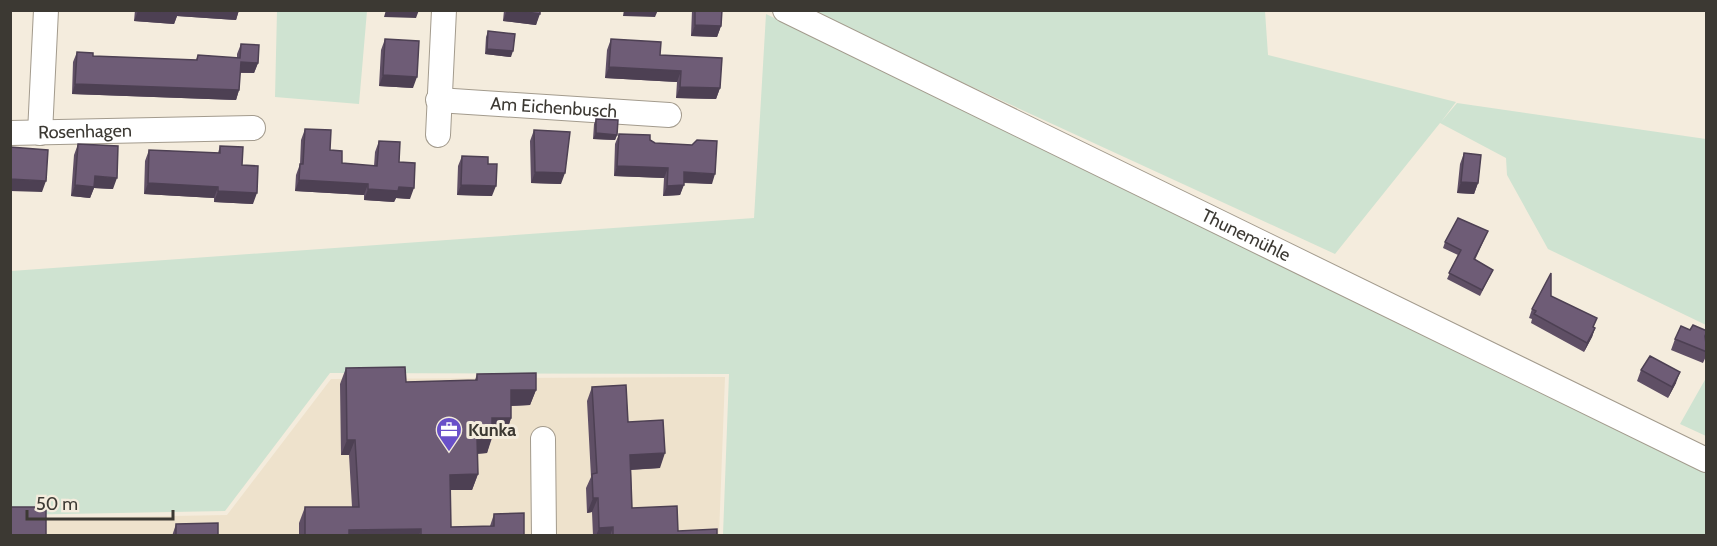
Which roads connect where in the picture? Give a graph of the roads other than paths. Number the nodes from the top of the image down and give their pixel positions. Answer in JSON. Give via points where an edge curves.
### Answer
{"nodes":[{"id":1,"x":46,"y":10,"type":"edge"},
{"id":2,"x":444,"y":10,"type":"edge"},
{"id":3,"x":785,"y":10,"type":"edge"},
{"id":4,"x":438,"y":100,"type":"junction"},
{"id":5,"x":669,"y":114,"type":"dead end"},
{"id":6,"x":253,"y":128,"type":"dead end"},
{"id":7,"x":10,"y":133,"type":"edge"},
{"id":8,"x":40,"y":133,"type":"junction"},
{"id":9,"x":438,"y":135,"type":"dead end"},
{"id":10,"x":543,"y":439,"type":"dead end"},
{"id":11,"x":1707,"y":460,"type":"edge"},
{"id":12,"x":544,"y":536,"type":"edge"}],
"edges":[{"from":1,"to":8,"type":"street","name":"Rosenhagen"},
{"from":2,"to":4,"type":"street"},
{"from":3,"to":11,"type":"street","name":"Thunemühle"},
{"from":4,"to":5,"type":"street","name":"Am Eichenbusch"},
{"from":4,"to":9,"type":"street"},
{"from":6,"to":8,"type":"street","name":"Rosenhagen"},
{"from":7,"to":8,"type":"street"},
{"from":10,"to":12,"type":"street"}]}
